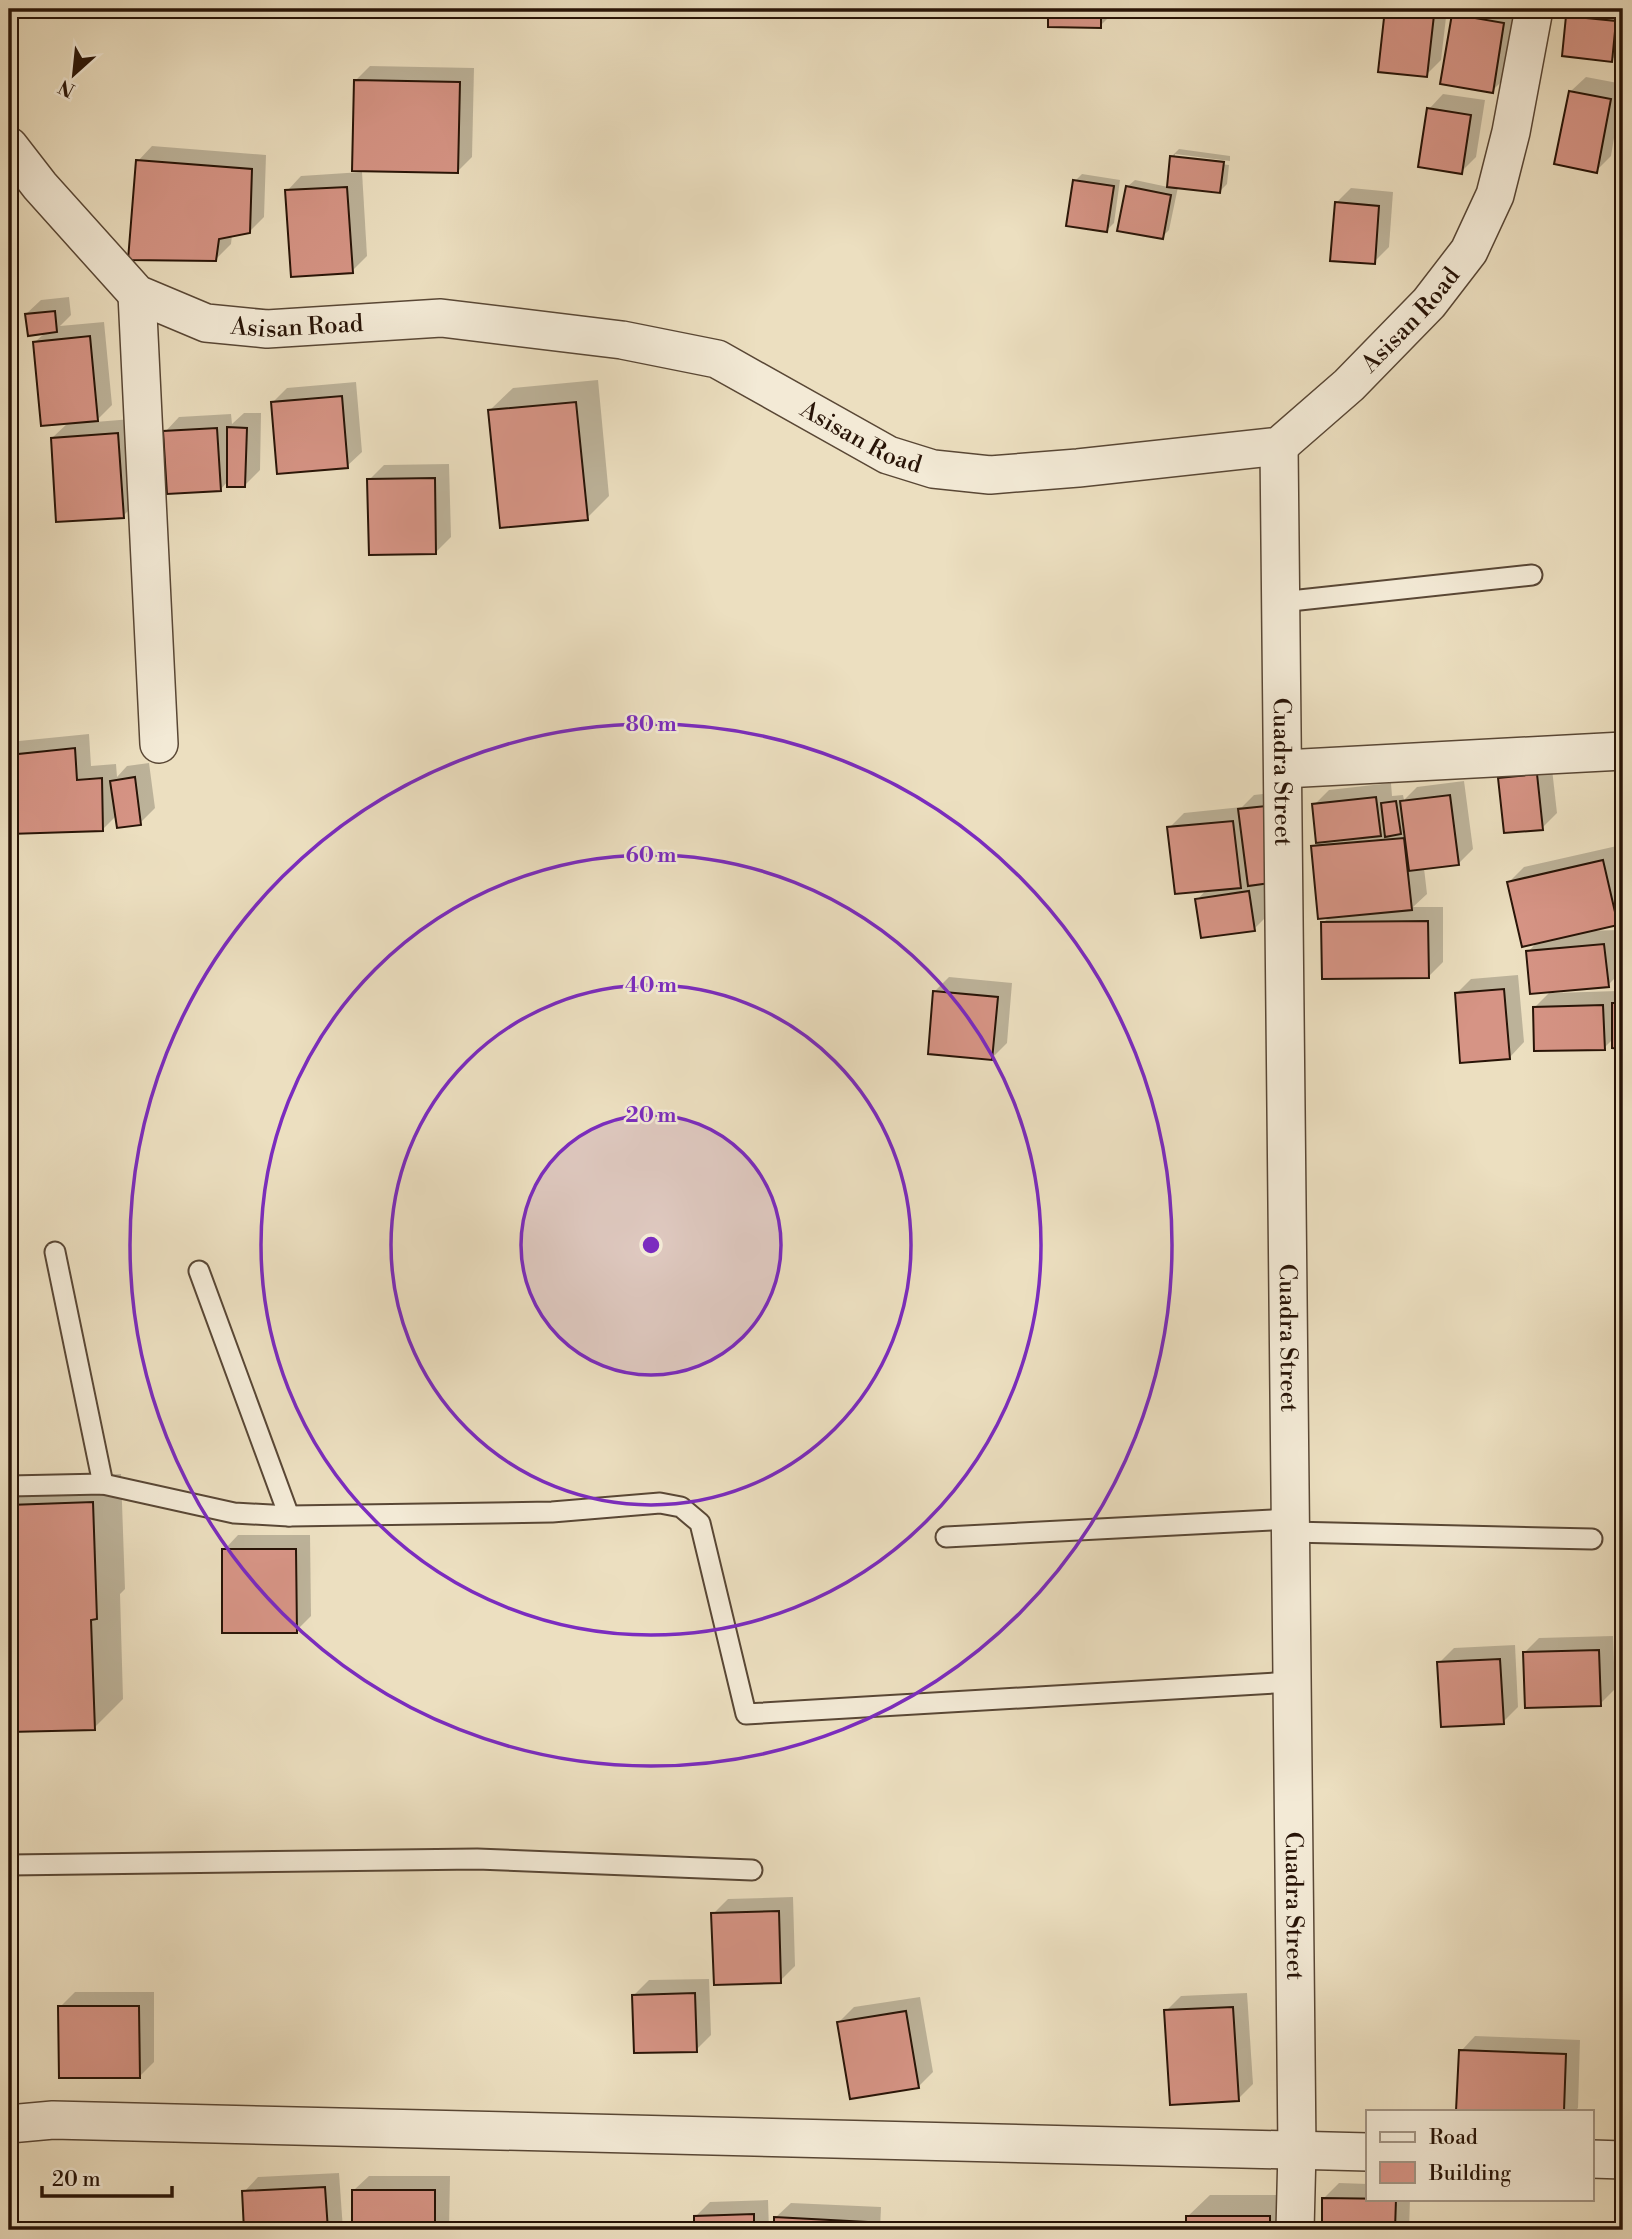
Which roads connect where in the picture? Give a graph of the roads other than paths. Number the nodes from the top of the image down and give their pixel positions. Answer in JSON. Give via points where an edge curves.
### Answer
{"nodes":[{"id":1,"x":1534,"y":9,"type":"edge"},
{"id":2,"x":9,"y":146,"type":"edge"},
{"id":3,"x":137,"y":294,"type":"junction"},
{"id":4,"x":1279,"y":446,"type":"junction"},
{"id":5,"x":1532,"y":575,"type":"dead end"},
{"id":6,"x":1281,"y":602,"type":"junction"},
{"id":7,"x":159,"y":744,"type":"dead end"},
{"id":8,"x":1623,"y":751,"type":"edge"},
{"id":9,"x":1284,"y":769,"type":"junction"},
{"id":10,"x":55,"y":1252,"type":"dead end"},
{"id":11,"x":199,"y":1271,"type":"dead end"},
{"id":12,"x":103,"y":1484,"type":"junction"},
{"id":13,"x":9,"y":1486,"type":"edge"},
{"id":14,"x":289,"y":1516,"type":"junction"},
{"id":15,"x":1291,"y":1526,"type":"junction"},
{"id":16,"x":946,"y":1537,"type":"dead end"},
{"id":17,"x":1592,"y":1539,"type":"dead end"},
{"id":18,"x":1293,"y":1682,"type":"junction"},
{"id":19,"x":9,"y":1865,"type":"edge"},
{"id":20,"x":752,"y":1870,"type":"dead end"},
{"id":21,"x":9,"y":2124,"type":"edge"},
{"id":22,"x":1297,"y":2150,"type":"junction"},
{"id":23,"x":1366,"y":2152,"type":"edge"},
{"id":24,"x":1594,"y":2159,"type":"edge"},
{"id":25,"x":1623,"y":2160,"type":"edge"},
{"id":26,"x":1295,"y":2230,"type":"edge"}],
"edges":[{"from":1,"to":4,"type":"street","name":"Asisan Road","via":[[1495,195],[1469,251],[1429,303],[1349,385]]},
{"from":2,"to":3,"type":"street","name":"Asisan Road"},
{"from":3,"to":4,"type":"street","name":"Asisan Road","via":[[206,323],[267,329],[441,318],[622,340],[717,359],[888,455],[933,469],[990,475]]},
{"from":3,"to":7,"type":"street"},
{"from":4,"to":6,"type":"street","name":"Cuadra Street"},
{"from":5,"to":6,"type":"lane"},
{"from":6,"to":9,"type":"street","name":"Cuadra Street"},
{"from":8,"to":9,"type":"street"},
{"from":9,"to":15,"type":"street","name":"Cuadra Street"},
{"from":10,"to":12,"type":"lane"},
{"from":11,"to":14,"type":"lane"},
{"from":12,"to":13,"type":"lane"},
{"from":12,"to":14,"type":"lane","via":[[234,1513]]},
{"from":14,"to":18,"type":"lane","via":[[552,1512],[660,1503],[681,1507],[701,1523],[746,1714]]},
{"from":15,"to":16,"type":"lane"},
{"from":15,"to":17,"type":"lane"},
{"from":15,"to":18,"type":"street","name":"Cuadra Street"},
{"from":18,"to":22,"type":"street","name":"Cuadra Street"},
{"from":19,"to":20,"type":"lane","via":[[477,1859]]},
{"from":21,"to":22,"type":"street","via":[[53,2120]]},
{"from":22,"to":23,"type":"street"},
{"from":22,"to":26,"type":"street","name":"Cuadra Street"},
{"from":24,"to":25,"type":"street"}]}
